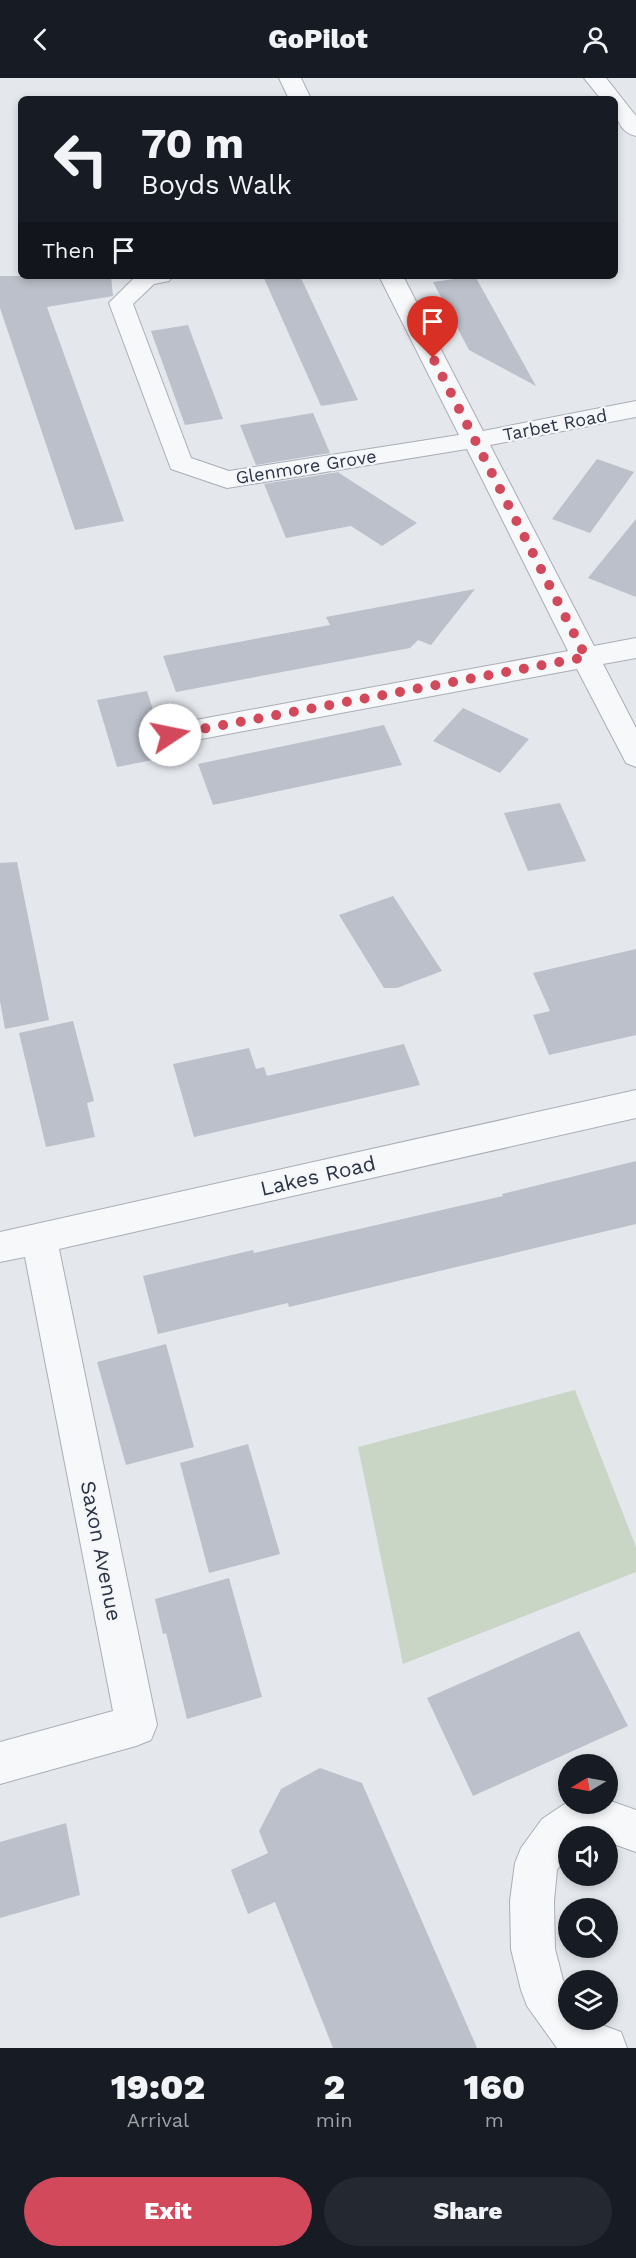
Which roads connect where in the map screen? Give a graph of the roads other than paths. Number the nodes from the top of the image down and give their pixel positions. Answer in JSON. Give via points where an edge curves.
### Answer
{"nodes":[{"id":1,"x":290,"y":78,"type":"edge"},
{"id":2,"x":595,"y":78,"type":"edge"},
{"id":3,"x":299,"y":96,"type":"edge"},
{"id":4,"x":610,"y":96,"type":"edge"},
{"id":5,"x":618,"y":107,"type":"edge"},
{"id":6,"x":636,"y":130,"type":"edge"},
{"id":7,"x":146,"y":279,"type":"edge"},
{"id":8,"x":393,"y":279,"type":"edge"},
{"id":9,"x":636,"y":409,"type":"edge"},
{"id":10,"x":475,"y":440,"type":"junction"},
{"id":11,"x":636,"y":648,"type":"edge"},
{"id":12,"x":586,"y":657,"type":"junction"},
{"id":13,"x":170,"y":735,"type":"dead end"},
{"id":14,"x":636,"y":756,"type":"edge"},
{"id":15,"x":636,"y":1104,"type":"edge"},
{"id":16,"x":39,"y":1238,"type":"junction"},
{"id":17,"x":0,"y":1247,"type":"edge"},
{"id":18,"x":0,"y":1763,"type":"edge"},
{"id":19,"x":636,"y":1831,"type":"edge"},
{"id":20,"x":605,"y":2048,"type":"edge"}],
"edges":[{"from":1,"to":3,"type":"street"},
{"from":2,"to":4,"type":"street"},
{"from":5,"to":6,"type":"street"},
{"from":7,"to":10,"type":"street","name":"Glenmore Grove","via":[[121,303],[180,463],[226,480]]},
{"from":8,"to":10,"type":"street"},
{"from":9,"to":10,"type":"street","name":"Tarbet Road"},
{"from":10,"to":12,"type":"street"},
{"from":11,"to":12,"type":"street"},
{"from":12,"to":13,"type":"street"},
{"from":12,"to":14,"type":"street"},
{"from":15,"to":16,"type":"street","name":"Lakes Road"},
{"from":16,"to":17,"type":"street","name":"Lakes Road"},
{"from":16,"to":18,"type":"street","name":"Saxon Avenue","via":[[136,1725]]},
{"from":19,"to":20,"type":"street","via":[[610,1821],[578,1820],[557,1834],[536,1863],[533,1949],[543,1990],[573,2032],[594,2047]]}]}
